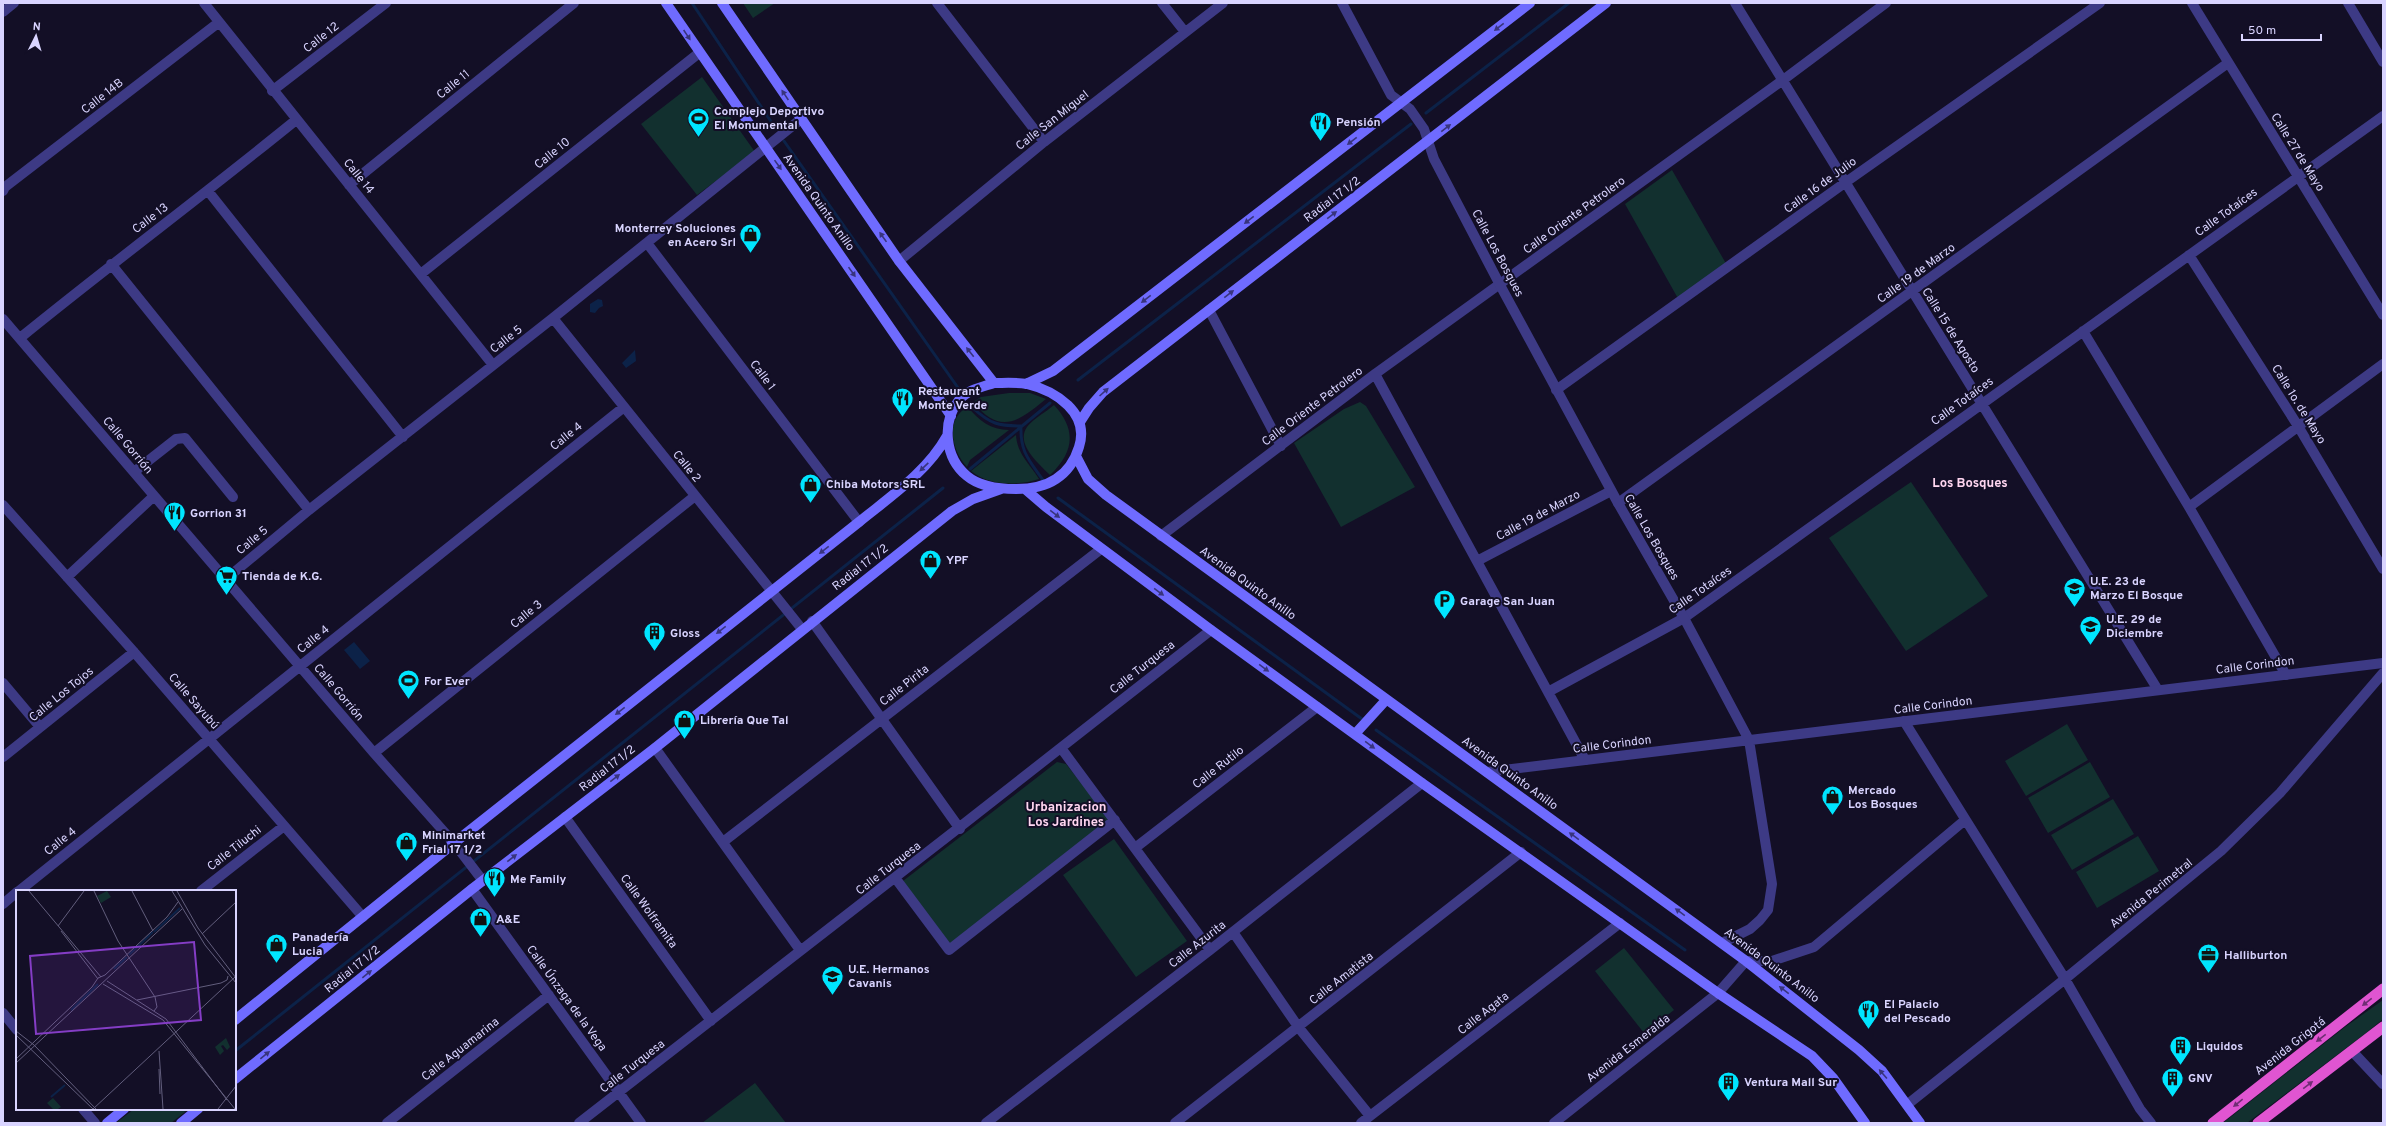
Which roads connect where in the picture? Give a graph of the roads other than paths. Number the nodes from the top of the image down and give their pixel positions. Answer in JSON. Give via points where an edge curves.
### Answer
{"nodes":[{"id":1,"x":14,"y":3,"type":"edge"},
{"id":2,"x":204,"y":3,"type":"edge"},
{"id":3,"x":386,"y":3,"type":"edge"},
{"id":4,"x":574,"y":3,"type":"edge"},
{"id":5,"x":666,"y":3,"type":"edge"},
{"id":6,"x":722,"y":3,"type":"edge"},
{"id":7,"x":938,"y":3,"type":"edge"},
{"id":8,"x":1162,"y":3,"type":"edge"},
{"id":9,"x":1223,"y":3,"type":"edge"},
{"id":10,"x":1342,"y":3,"type":"edge"},
{"id":11,"x":1530,"y":3,"type":"edge"},
{"id":12,"x":1606,"y":3,"type":"edge"},
{"id":13,"x":1735,"y":3,"type":"edge"},
{"id":14,"x":1886,"y":3,"type":"edge"},
{"id":15,"x":2100,"y":3,"type":"edge"},
{"id":16,"x":2192,"y":3,"type":"edge"},
{"id":17,"x":2348,"y":3,"type":"edge"},
{"id":18,"x":3,"y":12,"type":"edge"},
{"id":19,"x":218,"y":23,"type":"junction"},
{"id":20,"x":1185,"y":32,"type":"junction"},
{"id":21,"x":699,"y":52,"type":"junction"},
{"id":22,"x":2383,"y":62,"type":"edge"},
{"id":23,"x":2228,"y":63,"type":"junction"},
{"id":24,"x":1783,"y":80,"type":"junction"},
{"id":25,"x":272,"y":91,"type":"junction"},
{"id":26,"x":1401,"y":103,"type":"junction"},
{"id":27,"x":2383,"y":116,"type":"edge"},
{"id":28,"x":802,"y":119,"type":"junction"},
{"id":29,"x":296,"y":120,"type":"junction"},
{"id":30,"x":1044,"y":142,"type":"junction"},
{"id":31,"x":1428,"y":142,"type":"junction"},
{"id":32,"x":765,"y":146,"type":"junction"},
{"id":33,"x":2298,"y":176,"type":"junction"},
{"id":34,"x":1846,"y":182,"type":"junction"},
{"id":35,"x":350,"y":185,"type":"junction"},
{"id":36,"x":4,"y":188,"type":"edge"},
{"id":37,"x":208,"y":191,"type":"junction"},
{"id":38,"x":647,"y":243,"type":"junction"},
{"id":39,"x":2189,"y":255,"type":"junction"},
{"id":40,"x":899,"y":261,"type":"junction"},
{"id":41,"x":111,"y":264,"type":"junction"},
{"id":42,"x":422,"y":273,"type":"junction"},
{"id":43,"x":1500,"y":285,"type":"junction"},
{"id":44,"x":1913,"y":292,"type":"junction"},
{"id":45,"x":1209,"y":310,"type":"junction"},
{"id":46,"x":2383,"y":315,"type":"edge"},
{"id":47,"x":553,"y":318,"type":"junction"},
{"id":48,"x":3,"y":319,"type":"edge"},
{"id":49,"x":2082,"y":331,"type":"junction"},
{"id":50,"x":20,"y":338,"type":"junction"},
{"id":51,"x":2383,"y":364,"type":"edge"},
{"id":52,"x":494,"y":365,"type":"junction"},
{"id":53,"x":1375,"y":374,"type":"junction"},
{"id":54,"x":994,"y":383,"type":"junction"},
{"id":55,"x":1026,"y":384,"type":"junction"},
{"id":56,"x":1556,"y":390,"type":"junction"},
{"id":57,"x":1981,"y":403,"type":"junction"},
{"id":58,"x":624,"y":407,"type":"junction"},
{"id":59,"x":951,"y":416,"type":"junction"},
{"id":60,"x":1080,"y":422,"type":"junction"},
{"id":61,"x":2298,"y":426,"type":"junction"},
{"id":62,"x":947,"y":436,"type":"junction"},
{"id":63,"x":403,"y":437,"type":"junction"},
{"id":64,"x":1281,"y":446,"type":"junction"},
{"id":65,"x":1076,"y":456,"type":"junction"},
{"id":66,"x":134,"y":472,"type":"junction"},
{"id":67,"x":1001,"y":489,"type":"junction"},
{"id":68,"x":1025,"y":489,"type":"junction"},
{"id":69,"x":1611,"y":491,"type":"junction"},
{"id":70,"x":154,"y":496,"type":"junction"},
{"id":71,"x":695,"y":496,"type":"junction"},
{"id":72,"x":233,"y":497,"type":"dead end"},
{"id":73,"x":1618,"y":503,"type":"junction"},
{"id":74,"x":3,"y":505,"type":"edge"},
{"id":75,"x":2189,"y":507,"type":"junction"},
{"id":76,"x":309,"y":510,"type":"junction"},
{"id":77,"x":859,"y":522,"type":"junction"},
{"id":78,"x":1161,"y":536,"type":"junction"},
{"id":79,"x":1101,"y":549,"type":"junction"},
{"id":80,"x":1477,"y":561,"type":"junction"},
{"id":81,"x":2383,"y":569,"type":"edge"},
{"id":82,"x":66,"y":576,"type":"junction"},
{"id":83,"x":226,"y":579,"type":"junction"},
{"id":84,"x":774,"y":594,"type":"junction"},
{"id":85,"x":1684,"y":618,"type":"junction"},
{"id":86,"x":812,"y":621,"type":"junction"},
{"id":87,"x":802,"y":629,"type":"junction"},
{"id":88,"x":1211,"y":630,"type":"junction"},
{"id":89,"x":134,"y":652,"type":"junction"},
{"id":90,"x":2383,"y":663,"type":"edge"},
{"id":91,"x":300,"y":666,"type":"junction"},
{"id":92,"x":2383,"y":673,"type":"edge"},
{"id":93,"x":2286,"y":675,"type":"junction"},
{"id":94,"x":3,"y":682,"type":"edge"},
{"id":95,"x":2158,"y":690,"type":"junction"},
{"id":96,"x":1548,"y":692,"type":"junction"},
{"id":97,"x":1386,"y":700,"type":"junction"},
{"id":98,"x":1317,"y":706,"type":"junction"},
{"id":99,"x":882,"y":719,"type":"junction"},
{"id":100,"x":1904,"y":721,"type":"junction"},
{"id":101,"x":40,"y":727,"type":"junction"},
{"id":102,"x":1355,"y":734,"type":"junction"},
{"id":103,"x":209,"y":739,"type":"junction"},
{"id":104,"x":1749,"y":740,"type":"junction"},
{"id":105,"x":655,"y":748,"type":"junction"},
{"id":106,"x":1061,"y":748,"type":"junction"},
{"id":107,"x":374,"y":753,"type":"junction"},
{"id":108,"x":3,"y":757,"type":"edge"},
{"id":109,"x":1585,"y":760,"type":"junction"},
{"id":110,"x":1487,"y":772,"type":"junction"},
{"id":111,"x":1422,"y":782,"type":"junction"},
{"id":112,"x":565,"y":817,"type":"junction"},
{"id":113,"x":1115,"y":820,"type":"junction"},
{"id":114,"x":1966,"y":820,"type":"junction"},
{"id":115,"x":284,"y":826,"type":"junction"},
{"id":116,"x":960,"y":829,"type":"junction"},
{"id":117,"x":723,"y":842,"type":"junction"},
{"id":118,"x":457,"y":846,"type":"junction"},
{"id":119,"x":1135,"y":848,"type":"junction"},
{"id":120,"x":1521,"y":852,"type":"junction"},
{"id":121,"x":480,"y":878,"type":"junction"},
{"id":122,"x":896,"y":879,"type":"junction"},
{"id":123,"x":472,"y":889,"type":"junction"},
{"id":124,"x":20,"y":890,"type":"edge"},
{"id":125,"x":202,"y":890,"type":"edge"},
{"id":126,"x":16,"y":894,"type":"edge"},
{"id":127,"x":3,"y":904,"type":"edge"},
{"id":128,"x":363,"y":917,"type":"junction"},
{"id":129,"x":1620,"y":923,"type":"junction"},
{"id":130,"x":1233,"y":932,"type":"junction"},
{"id":131,"x":1722,"y":943,"type":"junction"},
{"id":132,"x":800,"y":950,"type":"junction"},
{"id":133,"x":1210,"y":950,"type":"junction"},
{"id":134,"x":1746,"y":961,"type":"junction"},
{"id":135,"x":2065,"y":980,"type":"junction"},
{"id":136,"x":2383,"y":989,"type":"edge"},
{"id":137,"x":1718,"y":994,"type":"junction"},
{"id":138,"x":549,"y":995,"type":"junction"},
{"id":139,"x":3,"y":1013,"type":"edge"},
{"id":140,"x":236,"y":1019,"type":"edge"},
{"id":141,"x":711,"y":1021,"type":"junction"},
{"id":142,"x":2383,"y":1027,"type":"edge"},
{"id":143,"x":1299,"y":1028,"type":"junction"},
{"id":144,"x":16,"y":1029,"type":"edge"},
{"id":145,"x":2352,"y":1051,"type":"junction"},
{"id":146,"x":236,"y":1079,"type":"edge"},
{"id":147,"x":2383,"y":1084,"type":"edge"},
{"id":148,"x":619,"y":1092,"type":"junction"},
{"id":149,"x":1908,"y":1104,"type":"junction"},
{"id":150,"x":84,"y":1110,"type":"edge"},
{"id":151,"x":123,"y":1110,"type":"edge"},
{"id":152,"x":197,"y":1110,"type":"edge"},
{"id":153,"x":1370,"y":1116,"type":"junction"},
{"id":154,"x":95,"y":1123,"type":"edge"},
{"id":155,"x":107,"y":1123,"type":"edge"},
{"id":156,"x":181,"y":1123,"type":"edge"},
{"id":157,"x":387,"y":1123,"type":"edge"},
{"id":158,"x":579,"y":1123,"type":"edge"},
{"id":159,"x":641,"y":1123,"type":"edge"},
{"id":160,"x":986,"y":1123,"type":"edge"},
{"id":161,"x":1175,"y":1123,"type":"edge"},
{"id":162,"x":1361,"y":1123,"type":"edge"},
{"id":163,"x":1554,"y":1123,"type":"edge"},
{"id":164,"x":1864,"y":1123,"type":"edge"},
{"id":165,"x":1920,"y":1123,"type":"edge"},
{"id":166,"x":2151,"y":1123,"type":"edge"},
{"id":167,"x":2213,"y":1123,"type":"edge"},
{"id":168,"x":2258,"y":1123,"type":"edge"}],
"edges":[{"from":1,"to":18,"type":"street"},
{"from":2,"to":19,"type":"street","name":"Calle 14"},
{"from":3,"to":25,"type":"street","name":"Calle 12"},
{"from":4,"to":35,"type":"street","name":"Calle 11"},
{"from":5,"to":21,"type":"main road","name":"Avenida Quinto Anillo","one_way":true},
{"from":28,"to":6,"type":"main road","one_way":true},
{"from":7,"to":30,"type":"street"},
{"from":8,"to":20,"type":"street"},
{"from":9,"to":20,"type":"street","name":"Calle San Miguel"},
{"from":10,"to":26,"type":"street","name":"Calle Los Bosques","via":[[1391,95]]},
{"from":11,"to":26,"type":"main road","one_way":true},
{"from":31,"to":12,"type":"main road","name":"Radial 17 1/2","one_way":true},
{"from":13,"to":24,"type":"street","name":"Calle 15 de Agosto"},
{"from":14,"to":24,"type":"street","name":"Calle Oriente Petrolero"},
{"from":15,"to":34,"type":"street","name":"Calle 16 de Julio"},
{"from":16,"to":23,"type":"street","name":"Calle 27 de Mayo"},
{"from":17,"to":22,"type":"street"},
{"from":19,"to":25,"type":"street","name":"Calle 14"},
{"from":19,"to":36,"type":"street","name":"Calle 14B"},
{"from":20,"to":30,"type":"street","name":"Calle San Miguel"},
{"from":21,"to":32,"type":"main road","name":"Avenida Quinto Anillo"},
{"from":21,"to":42,"type":"street","name":"Calle 10"},
{"from":23,"to":33,"type":"street","name":"Calle 27 de Mayo"},
{"from":23,"to":44,"type":"street","name":"Calle 19 de Marzo"},
{"from":24,"to":34,"type":"street","name":"Calle 15 de Agosto"},
{"from":24,"to":43,"type":"street","name":"Calle Oriente Petrolero"},
{"from":25,"to":29,"type":"street","name":"Calle 14"},
{"from":26,"to":31,"type":"street","name":"Calle Los Bosques","via":[[1410,109],[1424,129]]},
{"from":26,"to":55,"type":"main road","one_way":true,"via":[[1060,366]]},
{"from":27,"to":33,"type":"street","name":"Calle Totaíces"},
{"from":28,"to":32,"type":"street","name":"Calle 5"},
{"from":40,"to":28,"type":"main road","one_way":true},
{"from":29,"to":35,"type":"street","name":"Calle 14"},
{"from":29,"to":37,"type":"street","name":"Calle 13"},
{"from":30,"to":40,"type":"street","name":"Calle San Miguel"},
{"from":31,"to":43,"type":"street","name":"Calle Los Bosques","via":[[1434,159]]},
{"from":45,"to":31,"type":"main road","name":"Radial 17 1/2","one_way":true},
{"from":32,"to":38,"type":"street","name":"Calle 5"},
{"from":32,"to":59,"type":"main road","name":"Avenida Quinto Anillo","one_way":true},
{"from":33,"to":39,"type":"street","name":"Calle Totaíces"},
{"from":33,"to":46,"type":"street","name":"Calle 27 de Mayo"},
{"from":34,"to":44,"type":"street","name":"Calle 15 de Agosto"},
{"from":34,"to":56,"type":"street","name":"Calle 16 de Julio"},
{"from":35,"to":42,"type":"street","name":"Calle 14"},
{"from":37,"to":41,"type":"street","name":"Calle 13"},
{"from":37,"to":63,"type":"street"},
{"from":38,"to":47,"type":"street","name":"Calle 5"},
{"from":38,"to":77,"type":"street","name":"Calle 1"},
{"from":39,"to":49,"type":"street","name":"Calle Totaíces"},
{"from":39,"to":61,"type":"street","name":"Calle 1o. de Mayo"},
{"from":54,"to":40,"type":"main road","one_way":true},
{"from":41,"to":50,"type":"street","name":"Calle 13"},
{"from":41,"to":76,"type":"street"},
{"from":42,"to":52,"type":"street","name":"Calle 14"},
{"from":43,"to":53,"type":"street","name":"Calle Oriente Petrolero"},
{"from":43,"to":56,"type":"street","name":"Calle Los Bosques"},
{"from":44,"to":57,"type":"street","name":"Calle 15 de Agosto"},
{"from":44,"to":73,"type":"street","name":"Calle 19 de Marzo"},
{"from":60,"to":45,"type":"main road","name":"Radial 17 1/2","one_way":true,"via":[[1103,392]]},
{"from":45,"to":64,"type":"street"},
{"from":47,"to":52,"type":"street","name":"Calle 5"},
{"from":47,"to":58,"type":"street","name":"Calle 2"},
{"from":48,"to":50,"type":"street","name":"Calle Gorrión"},
{"from":49,"to":57,"type":"street","name":"Calle Totaíces"},
{"from":49,"to":75,"type":"street"},
{"from":50,"to":66,"type":"street","name":"Calle Gorrión"},
{"from":51,"to":61,"type":"street"},
{"from":52,"to":63,"type":"street","name":"Calle 5"},
{"from":53,"to":64,"type":"street","name":"Calle Oriente Petrolero"},
{"from":53,"to":80,"type":"street"},
{"from":54,"to":55,"type":"main road"},
{"from":54,"to":59,"type":"main road","via":[[973,390],[959,400]]},
{"from":55,"to":60,"type":"main road","via":[[1053,394],[1069,404]]},
{"from":56,"to":69,"type":"street","name":"Calle Los Bosques"},
{"from":57,"to":85,"type":"street","name":"Calle Totaíces"},
{"from":57,"to":95,"type":"street","name":"Calle 15 de Agosto"},
{"from":58,"to":71,"type":"street","name":"Calle 2"},
{"from":58,"to":91,"type":"street","name":"Calle 4"},
{"from":59,"to":62,"type":"main road"},
{"from":60,"to":65,"type":"main road","via":[[1081,440]]},
{"from":61,"to":75,"type":"street"},
{"from":61,"to":81,"type":"street","name":"Calle 1o. de Mayo"},
{"from":62,"to":67,"type":"main road","via":[[953,461],[968,477]]},
{"from":62,"to":77,"type":"main road","one_way":true,"via":[[936,455],[924,468]]},
{"from":63,"to":76,"type":"street","name":"Calle 5"},
{"from":64,"to":78,"type":"street","name":"Calle Oriente Petrolero"},
{"from":65,"to":68,"type":"main road","via":[[1069,468],[1057,478],[1042,486]]},
{"from":65,"to":78,"type":"main road","name":"Avenida Quinto Anillo","via":[[1088,479]]},
{"from":66,"to":70,"type":"street","name":"Calle Gorrión"},
{"from":66,"to":72,"type":"street","via":[[176,439],[185,438]]},
{"from":67,"to":68,"type":"main road"},
{"from":67,"to":86,"type":"main road","name":"Radial 17 1/2","via":[[973,499],[952,511]]},
{"from":68,"to":79,"type":"main road","one_way":true},
{"from":69,"to":73,"type":"street","name":"Calle Los Bosques"},
{"from":69,"to":80,"type":"street","name":"Calle 19 de Marzo"},
{"from":70,"to":82,"type":"street"},
{"from":70,"to":83,"type":"street","name":"Calle Gorrión"},
{"from":71,"to":84,"type":"street","name":"Calle 2"},
{"from":71,"to":107,"type":"street","name":"Calle 3"},
{"from":73,"to":85,"type":"street","name":"Calle Los Bosques"},
{"from":74,"to":82,"type":"street","name":"Calle Sayubú"},
{"from":75,"to":93,"type":"street"},
{"from":76,"to":83,"type":"street","name":"Calle 5"},
{"from":77,"to":84,"type":"main road","one_way":true},
{"from":78,"to":97,"type":"main road","name":"Avenida Quinto Anillo"},
{"from":79,"to":88,"type":"main road","one_way":true},
{"from":79,"to":99,"type":"street","name":"Calle Pirita"},
{"from":80,"to":96,"type":"street"},
{"from":82,"to":89,"type":"street","name":"Calle Sayubú"},
{"from":83,"to":91,"type":"street","name":"Calle Gorrión"},
{"from":84,"to":87,"type":"street","name":"Calle 2"},
{"from":84,"to":118,"type":"main road","one_way":true},
{"from":85,"to":96,"type":"street","name":"Calle Totaíces"},
{"from":85,"to":104,"type":"street","name":"Calle Los Bosques"},
{"from":86,"to":87,"type":"main road","name":"Radial 17 1/2"},
{"from":86,"to":99,"type":"street"},
{"from":87,"to":105,"type":"main road","name":"Radial 17 1/2"},
{"from":88,"to":98,"type":"main road","one_way":true},
{"from":88,"to":106,"type":"street","name":"Calle Turquesa"},
{"from":89,"to":101,"type":"street","name":"Calle Los Tojos"},
{"from":89,"to":103,"type":"street","name":"Calle Sayubú"},
{"from":90,"to":93,"type":"street","name":"Calle Corindon"},
{"from":91,"to":103,"type":"street","name":"Calle 4"},
{"from":91,"to":107,"type":"street","name":"Calle Gorrión"},
{"from":92,"to":135,"type":"street","name":"Avenida Perimetral","via":[[2280,793],[2221,851]]},
{"from":93,"to":95,"type":"street","name":"Calle Corindon"},
{"from":94,"to":101,"type":"street"},
{"from":95,"to":100,"type":"street","name":"Calle Corindon"},
{"from":96,"to":109,"type":"street"},
{"from":97,"to":102,"type":"main road"},
{"from":97,"to":110,"type":"main road","name":"Avenida Quinto Anillo"},
{"from":98,"to":102,"type":"main road"},
{"from":98,"to":119,"type":"street","name":"Calle Rutilo"},
{"from":99,"to":116,"type":"street"},
{"from":99,"to":117,"type":"street","name":"Calle Pirita"},
{"from":100,"to":104,"type":"street","name":"Calle Corindon"},
{"from":100,"to":114,"type":"street"},
{"from":101,"to":108,"type":"street","name":"Calle Los Tojos"},
{"from":102,"to":111,"type":"main road","one_way":true},
{"from":103,"to":115,"type":"street","name":"Calle Sayubú"},
{"from":103,"to":124,"type":"street","name":"Calle 4"},
{"from":104,"to":109,"type":"street","name":"Calle Corindon"},
{"from":104,"to":131,"type":"street","name":"Calle Los Bosques","via":[[1772,884],[1768,910],[1760,920],[1750,929]]},
{"from":112,"to":105,"type":"main road","name":"Radial 17 1/2","one_way":true},
{"from":105,"to":117,"type":"street"},
{"from":106,"to":113,"type":"street"},
{"from":106,"to":116,"type":"street","name":"Calle Turquesa"},
{"from":107,"to":118,"type":"street","name":"Calle Gorrión"},
{"from":109,"to":110,"type":"street","name":"Calle Corindon"},
{"from":131,"to":110,"type":"main road","name":"Avenida Quinto Anillo","one_way":true},
{"from":111,"to":120,"type":"main road"},
{"from":111,"to":130,"type":"street","name":"Calle Azurita"},
{"from":121,"to":112,"type":"main road","name":"Radial 17 1/2","one_way":true},
{"from":112,"to":141,"type":"street","name":"Calle Wolframita"},
{"from":113,"to":119,"type":"street"},
{"from":113,"to":122,"type":"street","via":[[949,950]]},
{"from":114,"to":134,"type":"street","via":[[1814,947],[1772,961]]},
{"from":114,"to":135,"type":"street"},
{"from":115,"to":125,"type":"street","name":"Calle Tiluchi"},
{"from":115,"to":128,"type":"street","name":"Calle Sayubú"},
{"from":116,"to":122,"type":"street","name":"Calle Turquesa"},
{"from":117,"to":132,"type":"street"},
{"from":118,"to":121,"type":"street","name":"Calle Gorrión"},
{"from":118,"to":128,"type":"main road"},
{"from":119,"to":133,"type":"street"},
{"from":120,"to":129,"type":"main road"},
{"from":120,"to":143,"type":"street","name":"Calle Amatista"},
{"from":121,"to":123,"type":"main road","name":"Radial 17 1/2"},
{"from":122,"to":132,"type":"street","name":"Calle Turquesa"},
{"from":123,"to":138,"type":"street","name":"Calle Únzaga de la Vega"},
{"from":146,"to":123,"type":"main road","name":"Radial 17 1/2","one_way":true},
{"from":126,"to":127,"type":"street","name":"Calle 4"},
{"from":128,"to":140,"type":"main road"},
{"from":129,"to":137,"type":"main road"},
{"from":129,"to":153,"type":"street","name":"Calle Agata"},
{"from":130,"to":133,"type":"street","name":"Calle Azurita"},
{"from":130,"to":143,"type":"street"},
{"from":131,"to":134,"type":"main road","name":"Avenida Quinto Anillo"},
{"from":132,"to":141,"type":"street","name":"Calle Turquesa"},
{"from":133,"to":160,"type":"street","name":"Calle Azurita"},
{"from":134,"to":137,"type":"street"},
{"from":149,"to":134,"type":"main road","name":"Avenida Quinto Anillo","one_way":true,"via":[[1882,1071],[1859,1050]]},
{"from":135,"to":149,"type":"street","name":"Avenida Perimetral"},
{"from":135,"to":166,"type":"street","via":[[2140,1109]]},
{"from":136,"to":167,"type":"highway","name":"Avenida Grigotá","one_way":true},
{"from":137,"to":163,"type":"street","name":"Avenida Esmeralda"},
{"from":137,"to":164,"type":"main road","via":[[1812,1056],[1833,1078]]},
{"from":138,"to":148,"type":"street","name":"Calle Únzaga de la Vega"},
{"from":138,"to":157,"type":"street","name":"Calle Aguamarina"},
{"from":139,"to":144,"type":"street"},
{"from":141,"to":148,"type":"street","name":"Calle Turquesa"},
{"from":142,"to":145,"type":"highway"},
{"from":143,"to":153,"type":"street"},
{"from":143,"to":161,"type":"street","name":"Calle Amatista"},
{"from":145,"to":147,"type":"street"},
{"from":168,"to":145,"type":"highway","one_way":true},
{"from":148,"to":158,"type":"street","name":"Calle Turquesa"},
{"from":148,"to":159,"type":"street","name":"Calle Únzaga de la Vega"},
{"from":149,"to":165,"type":"main road","name":"Avenida Quinto Anillo"},
{"from":150,"to":154,"type":"street"},
{"from":151,"to":155,"type":"main road"},
{"from":152,"to":156,"type":"main road"},
{"from":153,"to":162,"type":"street","name":"Calle Agata"}]}
